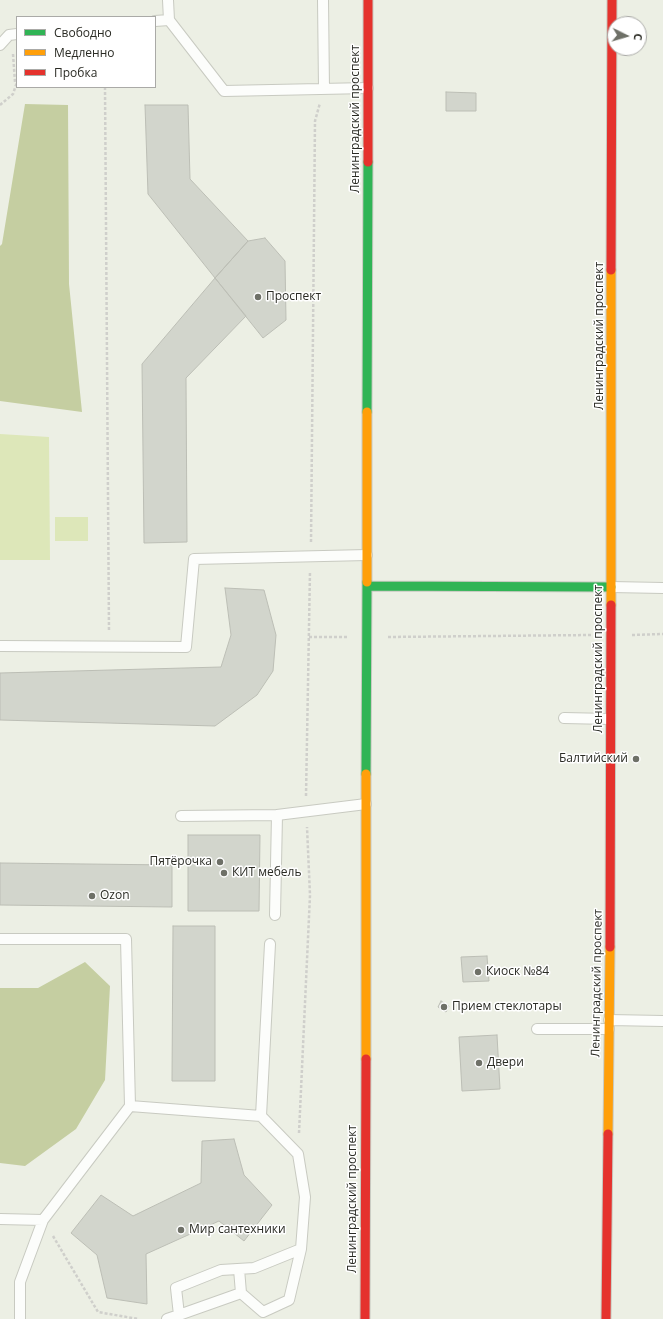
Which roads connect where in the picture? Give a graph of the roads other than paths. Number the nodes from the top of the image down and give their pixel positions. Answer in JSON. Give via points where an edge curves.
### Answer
{"nodes":[{"id":1,"x":168,"y":0,"type":"edge"},
{"id":2,"x":323,"y":0,"type":"edge"},
{"id":3,"x":368,"y":0,"type":"edge"},
{"id":4,"x":612,"y":0,"type":"edge"},
{"id":5,"x":168,"y":20,"type":"junction"},
{"id":6,"x":156,"y":21,"type":"edge"},
{"id":7,"x":16,"y":34,"type":"edge"},
{"id":8,"x":0,"y":45,"type":"edge"},
{"id":9,"x":368,"y":88,"type":"junction"},
{"id":10,"x":324,"y":89,"type":"junction"},
{"id":11,"x":367,"y":555,"type":"junction"},
{"id":12,"x":367,"y":586,"type":"junction"},
{"id":13,"x":611,"y":588,"type":"junction"},
{"id":14,"x":663,"y":588,"type":"edge"},
{"id":15,"x":0,"y":646,"type":"edge"},
{"id":16,"x":564,"y":718,"type":"dead end"},
{"id":17,"x":610,"y":719,"type":"junction"},
{"id":18,"x":366,"y":804,"type":"junction"},
{"id":19,"x":277,"y":815,"type":"junction"},
{"id":20,"x":181,"y":816,"type":"dead end"},
{"id":21,"x":275,"y":915,"type":"dead end"},
{"id":22,"x":0,"y":939,"type":"edge"},
{"id":23,"x":270,"y":944,"type":"dead end"},
{"id":24,"x":663,"y":1021,"type":"edge"},
{"id":25,"x":609,"y":1024,"type":"junction"},
{"id":26,"x":537,"y":1029,"type":"dead end"},
{"id":27,"x":130,"y":1106,"type":"junction"},
{"id":28,"x":261,"y":1116,"type":"junction"},
{"id":29,"x":0,"y":1219,"type":"edge"},
{"id":30,"x":43,"y":1220,"type":"junction"},
{"id":31,"x":301,"y":1249,"type":"junction"},
{"id":32,"x":239,"y":1269,"type":"junction"},
{"id":33,"x":241,"y":1293,"type":"junction"},
{"id":34,"x":178,"y":1315,"type":"junction"},
{"id":35,"x":20,"y":1319,"type":"edge"},
{"id":36,"x":166,"y":1319,"type":"edge"},
{"id":37,"x":365,"y":1319,"type":"edge"},
{"id":38,"x":606,"y":1319,"type":"edge"}],
"edges":[{"from":1,"to":5,"type":"lane"},
{"from":2,"to":10,"type":"lane"},
{"from":3,"to":9,"type":"main road","name":"Ленинградский проспект"},
{"from":4,"to":13,"type":"main road","name":"Ленинградский проспект"},
{"from":5,"to":6,"type":"lane"},
{"from":5,"to":10,"type":"lane","via":[[224,91]]},
{"from":7,"to":8,"type":"lane","via":[[9,35]]},
{"from":9,"to":10,"type":"lane"},
{"from":9,"to":11,"type":"main road","name":"Ленинградский проспект"},
{"from":11,"to":12,"type":"main road","name":"Ленинградский проспект"},
{"from":11,"to":15,"type":"lane","via":[[194,559],[186,647]]},
{"from":12,"to":13,"type":"main road"},
{"from":12,"to":18,"type":"main road","name":"Ленинградский проспект"},
{"from":13,"to":14,"type":"lane"},
{"from":13,"to":17,"type":"main road","name":"Ленинградский проспект"},
{"from":16,"to":17,"type":"lane"},
{"from":17,"to":25,"type":"main road","name":"Ленинградский проспект"},
{"from":18,"to":19,"type":"lane"},
{"from":18,"to":37,"type":"main road","name":"Ленинградский проспект"},
{"from":19,"to":20,"type":"lane"},
{"from":19,"to":21,"type":"lane"},
{"from":22,"to":27,"type":"lane","via":[[126,939]]},
{"from":23,"to":28,"type":"lane"},
{"from":24,"to":25,"type":"lane"},
{"from":25,"to":26,"type":"lane"},
{"from":25,"to":38,"type":"main road","name":"Ленинградский проспект"},
{"from":27,"to":28,"type":"lane"},
{"from":27,"to":30,"type":"lane"},
{"from":28,"to":31,"type":"lane","via":[[298,1154],[305,1197]]},
{"from":29,"to":30,"type":"lane"},
{"from":30,"to":35,"type":"lane","via":[[20,1282]]},
{"from":31,"to":32,"type":"lane","via":[[254,1268]]},
{"from":31,"to":33,"type":"lane","via":[[289,1300],[263,1312]]},
{"from":32,"to":33,"type":"lane"},
{"from":32,"to":34,"type":"lane","via":[[221,1270],[176,1288]]},
{"from":33,"to":34,"type":"lane"},
{"from":34,"to":36,"type":"lane"}]}
